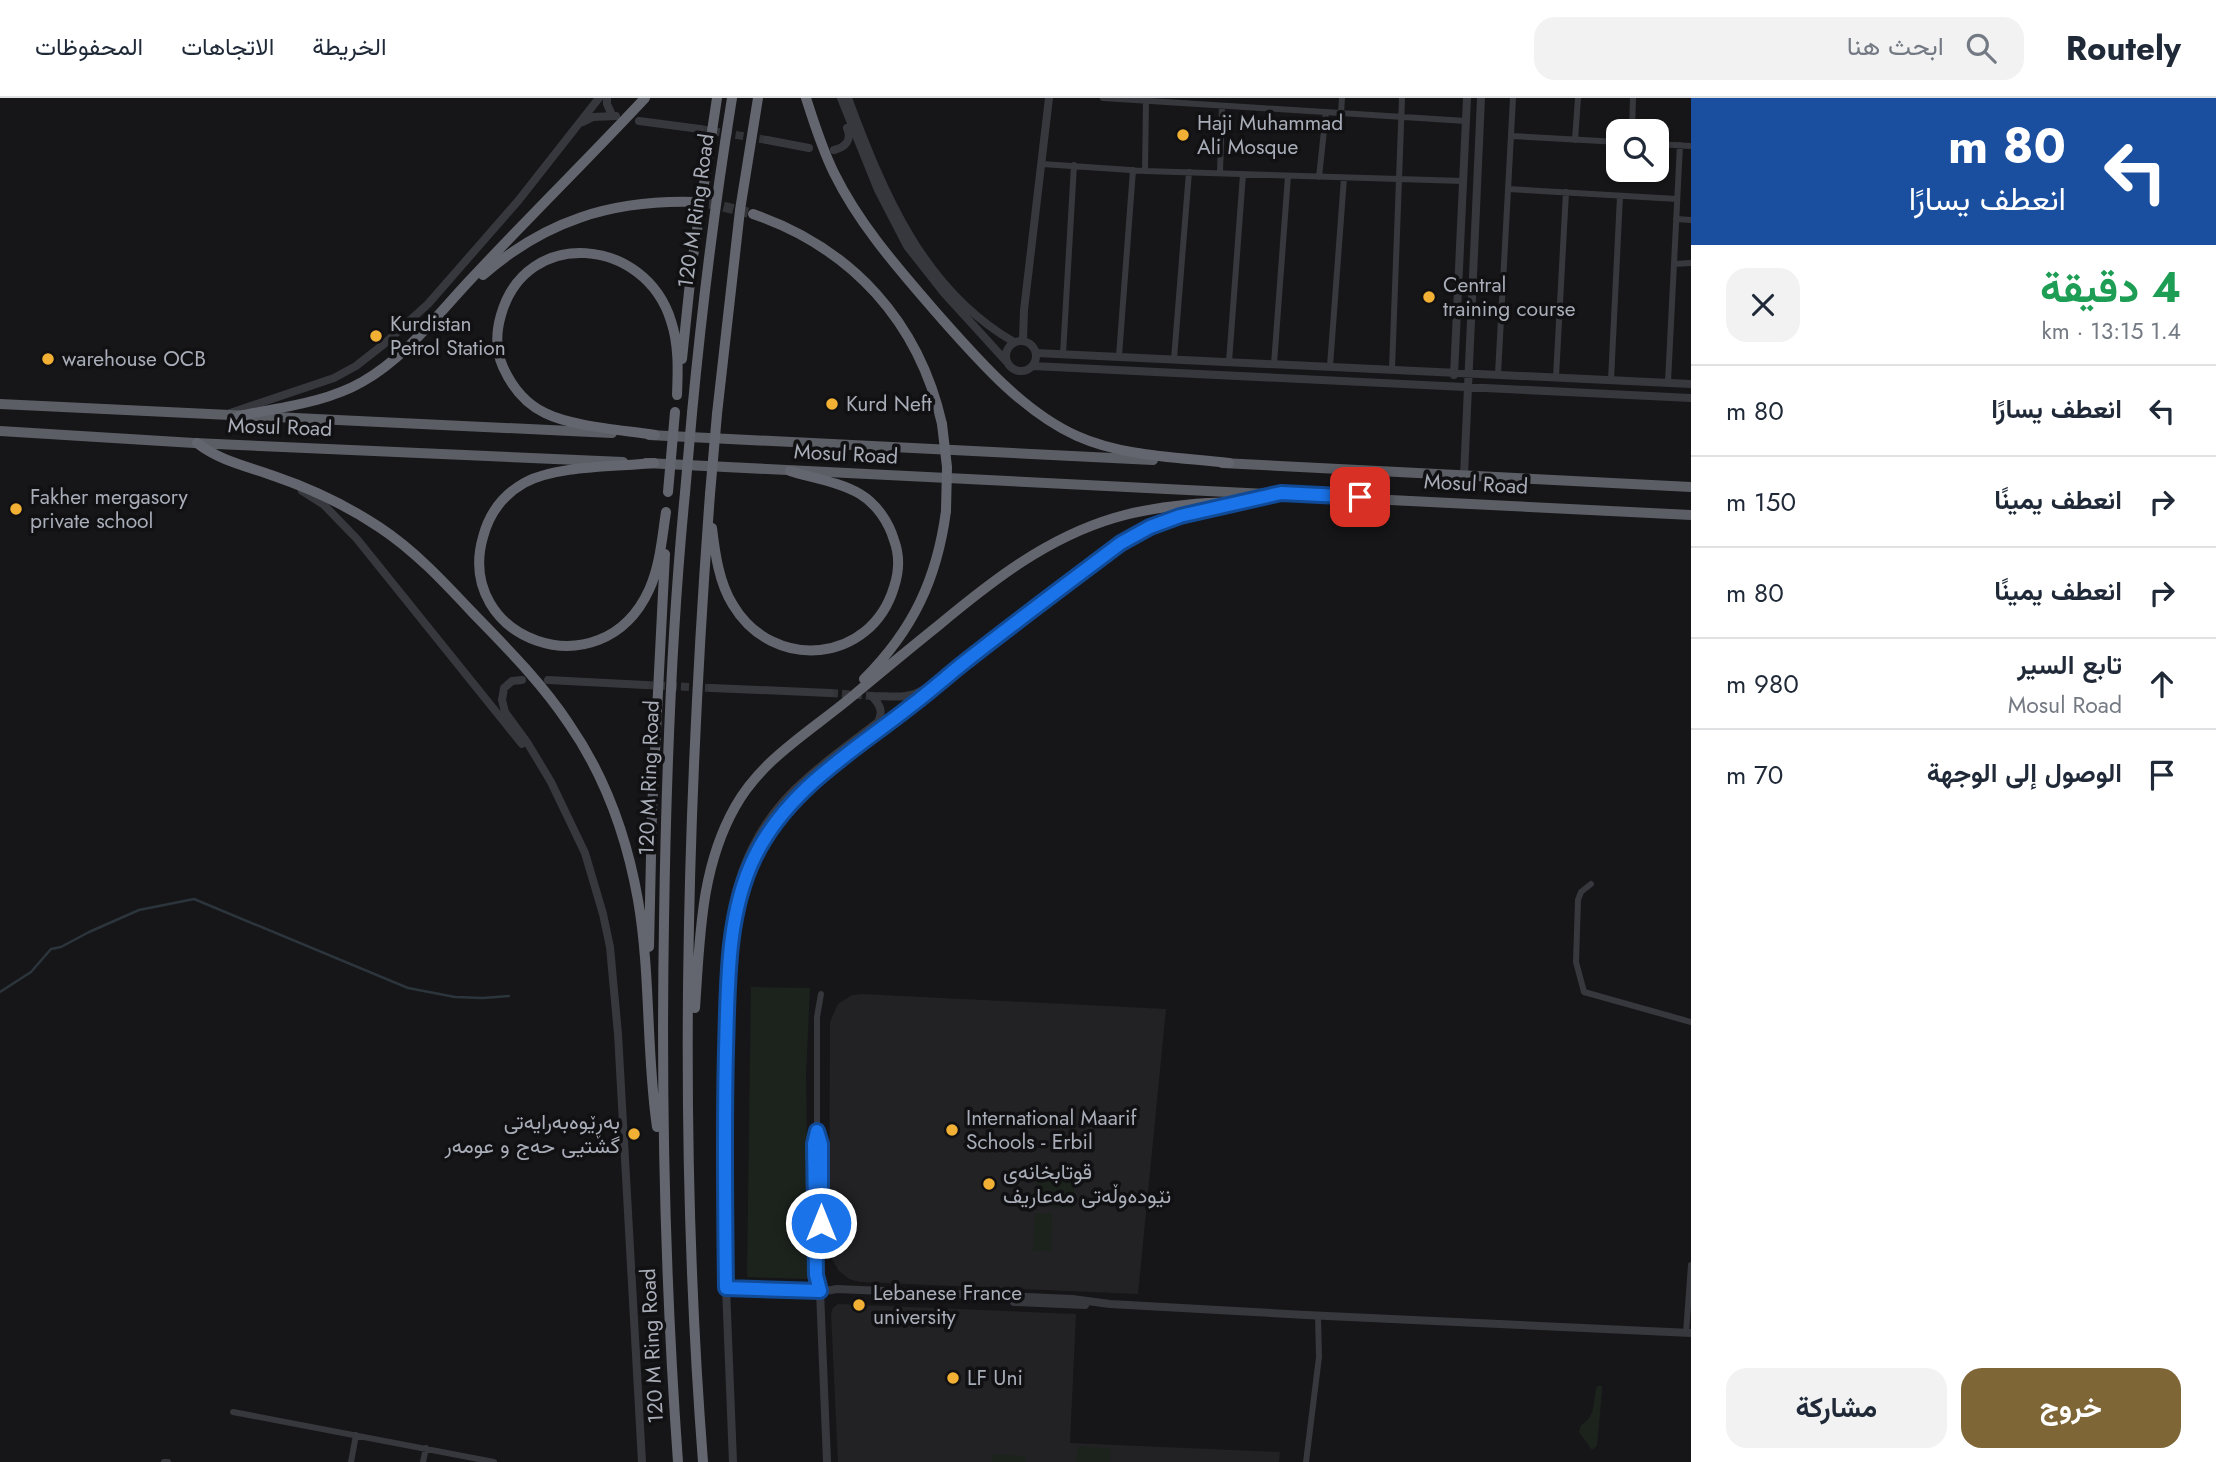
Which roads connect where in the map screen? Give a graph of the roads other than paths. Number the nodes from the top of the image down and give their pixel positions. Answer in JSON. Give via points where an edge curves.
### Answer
{"nodes":[{"id":1,"x":599,"y":98,"type":"edge"},
{"id":2,"x":607,"y":98,"type":"edge"},
{"id":3,"x":645,"y":98,"type":"edge"},
{"id":4,"x":717,"y":98,"type":"edge"},
{"id":5,"x":732,"y":98,"type":"edge"},
{"id":6,"x":758,"y":98,"type":"edge"},
{"id":7,"x":806,"y":98,"type":"edge"},
{"id":8,"x":846,"y":98,"type":"edge"},
{"id":9,"x":1049,"y":98,"type":"edge"},
{"id":10,"x":1103,"y":98,"type":"edge"},
{"id":11,"x":1342,"y":98,"type":"edge"},
{"id":12,"x":1402,"y":98,"type":"edge"},
{"id":13,"x":1467,"y":98,"type":"edge"},
{"id":14,"x":1481,"y":98,"type":"edge"},
{"id":15,"x":1513,"y":98,"type":"edge"},
{"id":16,"x":1578,"y":98,"type":"edge"},
{"id":17,"x":1633,"y":98,"type":"edge"},
{"id":18,"x":1146,"y":99,"type":"edge"},
{"id":19,"x":1198,"y":101,"type":"edge"},
{"id":20,"x":1222,"y":106,"type":"junction"},
{"id":21,"x":1325,"y":112,"type":"junction"},
{"id":22,"x":1341,"y":113,"type":"junction"},
{"id":23,"x":1402,"y":117,"type":"junction"},
{"id":24,"x":848,"y":119,"type":"junction"},
{"id":25,"x":1632,"y":119,"type":"edge"},
{"id":26,"x":639,"y":121,"type":"dead end"},
{"id":27,"x":1466,"y":121,"type":"junction"},
{"id":28,"x":581,"y":123,"type":"junction"},
{"id":29,"x":699,"y":129,"type":"tunnel mouth"},
{"id":30,"x":1511,"y":136,"type":"junction"},
{"id":31,"x":1575,"y":139,"type":"junction"},
{"id":32,"x":767,"y":140,"type":"tunnel mouth"},
{"id":33,"x":1606,"y":141,"type":"edge"},
{"id":34,"x":1669,"y":145,"type":"edge"},
{"id":35,"x":1680,"y":145,"type":"junction"},
{"id":36,"x":1691,"y":146,"type":"edge"},
{"id":37,"x":809,"y":148,"type":"dead end"},
{"id":38,"x":834,"y":150,"type":"dead end"},
{"id":39,"x":1042,"y":164,"type":"junction"},
{"id":40,"x":1073,"y":166,"type":"junction"},
{"id":41,"x":1133,"y":170,"type":"junction"},
{"id":42,"x":1144,"y":171,"type":"junction"},
{"id":43,"x":1189,"y":172,"type":"junction"},
{"id":44,"x":1220,"y":173,"type":"junction"},
{"id":45,"x":1243,"y":174,"type":"junction"},
{"id":46,"x":1288,"y":176,"type":"junction"},
{"id":47,"x":1319,"y":177,"type":"junction"},
{"id":48,"x":1344,"y":178,"type":"junction"},
{"id":49,"x":1399,"y":178,"type":"junction"},
{"id":50,"x":1463,"y":181,"type":"junction"},
{"id":51,"x":1508,"y":189,"type":"junction"},
{"id":52,"x":1566,"y":192,"type":"junction"},
{"id":53,"x":1620,"y":196,"type":"junction"},
{"id":54,"x":1677,"y":199,"type":"junction"},
{"id":55,"x":693,"y":202,"type":"tunnel mouth"},
{"id":56,"x":753,"y":214,"type":"tunnel mouth"},
{"id":57,"x":1676,"y":219,"type":"junction"},
{"id":58,"x":1691,"y":220,"type":"edge"},
{"id":59,"x":1691,"y":263,"type":"edge"},
{"id":60,"x":1674,"y":264,"type":"junction"},
{"id":61,"x":1472,"y":290,"type":"junction"},
{"id":62,"x":1503,"y":291,"type":"junction"},
{"id":63,"x":437,"y":316,"type":"junction"},
{"id":64,"x":1018,"y":341,"type":"junction"},
{"id":65,"x":1036,"y":352,"type":"junction"},
{"id":66,"x":1063,"y":354,"type":"junction"},
{"id":67,"x":1119,"y":356,"type":"junction"},
{"id":68,"x":1174,"y":359,"type":"junction"},
{"id":69,"x":1006,"y":361,"type":"junction"},
{"id":70,"x":1229,"y":362,"type":"junction"},
{"id":71,"x":1257,"y":363,"type":"junction"},
{"id":72,"x":1274,"y":364,"type":"junction"},
{"id":73,"x":1033,"y":366,"type":"junction"},
{"id":74,"x":1330,"y":366,"type":"junction"},
{"id":75,"x":1392,"y":369,"type":"junction"},
{"id":76,"x":1454,"y":373,"type":"junction"},
{"id":77,"x":1468,"y":373,"type":"junction"},
{"id":78,"x":1498,"y":374,"type":"junction"},
{"id":79,"x":1256,"y":377,"type":"junction"},
{"id":80,"x":1556,"y":377,"type":"junction"},
{"id":81,"x":1611,"y":380,"type":"junction"},
{"id":82,"x":1636,"y":381,"type":"junction"},
{"id":83,"x":1668,"y":383,"type":"junction"},
{"id":84,"x":1691,"y":384,"type":"edge"},
{"id":85,"x":1453,"y":386,"type":"junction"},
{"id":86,"x":1468,"y":387,"type":"junction"},
{"id":87,"x":677,"y":395,"type":"junction"},
{"id":88,"x":1636,"y":395,"type":"junction"},
{"id":89,"x":1691,"y":398,"type":"edge"},
{"id":90,"x":0,"y":404,"type":"edge"},
{"id":91,"x":221,"y":415,"type":"junction"},
{"id":92,"x":239,"y":416,"type":"junction"},
{"id":93,"x":0,"y":432,"type":"edge"},
{"id":94,"x":655,"y":435,"type":"junction"},
{"id":95,"x":197,"y":443,"type":"junction"},
{"id":96,"x":654,"y":463,"type":"junction"},
{"id":97,"x":1229,"y":463,"type":"junction"},
{"id":98,"x":790,"y":471,"type":"junction"},
{"id":99,"x":1464,"y":475,"type":"junction"},
{"id":100,"x":274,"y":476,"type":"junction"},
{"id":101,"x":1691,"y":487,"type":"edge"},
{"id":102,"x":1281,"y":493,"type":"junction"},
{"id":103,"x":709,"y":494,"type":"junction"},
{"id":104,"x":1241,"y":502,"type":"junction"},
{"id":105,"x":666,"y":512,"type":"junction"},
{"id":106,"x":1691,"y":515,"type":"edge"},
{"id":107,"x":959,"y":666,"type":"junction"},
{"id":108,"x":523,"y":680,"type":"dead end"},
{"id":109,"x":548,"y":680,"type":"dead end"},
{"id":110,"x":645,"y":685,"type":"tunnel mouth"},
{"id":111,"x":712,"y":688,"type":"tunnel mouth"},
{"id":112,"x":830,"y":693,"type":"tunnel mouth"},
{"id":113,"x":813,"y":726,"type":"junction"},
{"id":114,"x":542,"y":767,"type":"junction"},
{"id":115,"x":1591,"y":884,"type":"dead end"},
{"id":116,"x":729,"y":974,"type":"junction"},
{"id":117,"x":821,"y":994,"type":"dead end"},
{"id":118,"x":648,"y":1019,"type":"junction"},
{"id":119,"x":1691,"y":1022,"type":"edge"},
{"id":120,"x":688,"y":1105,"type":"junction"},
{"id":121,"x":664,"y":1167,"type":"junction"},
{"id":122,"x":1691,"y":1265,"type":"edge"},
{"id":123,"x":726,"y":1288,"type":"junction"},
{"id":124,"x":822,"y":1289,"type":"junction"},
{"id":125,"x":1318,"y":1315,"type":"junction"},
{"id":126,"x":1688,"y":1333,"type":"edge"},
{"id":127,"x":233,"y":1412,"type":"dead end"},
{"id":128,"x":356,"y":1435,"type":"junction"},
{"id":129,"x":426,"y":1448,"type":"junction"},
{"id":130,"x":480,"y":1460,"type":"edge"},
{"id":131,"x":351,"y":1462,"type":"edge"},
{"id":132,"x":424,"y":1462,"type":"edge"},
{"id":133,"x":494,"y":1462,"type":"edge"},
{"id":134,"x":642,"y":1462,"type":"edge"},
{"id":135,"x":678,"y":1462,"type":"edge"},
{"id":136,"x":703,"y":1462,"type":"edge"},
{"id":137,"x":733,"y":1462,"type":"edge"},
{"id":138,"x":827,"y":1462,"type":"edge"},
{"id":139,"x":1306,"y":1462,"type":"edge"}],
"edges":[{"from":1,"to":28,"type":"street"},
{"from":2,"to":28,"type":"street","via":[[614,115]]},
{"from":3,"to":63,"type":"highway"},
{"from":4,"to":87,"type":"highway"},
{"from":5,"to":121,"type":"highway","name":"120 M Ring Road","bridge":true,"via":[[700,320],[674,630],[665,853]]},
{"from":6,"to":103,"type":"highway","name":"120 M Ring Road","bridge":true,"via":[[740,210]]},
{"from":7,"to":97,"type":"highway","via":[[833,172],[872,236],[965,345],[1017,395],[1053,425],[1093,442],[1139,453]]},
{"from":8,"to":24,"type":"street"},
{"from":8,"to":64,"type":"street","via":[[890,199],[929,266],[988,325]]},
{"from":9,"to":39,"type":"street"},
{"from":10,"to":18,"type":"street"},
{"from":11,"to":22,"type":"street"},
{"from":12,"to":23,"type":"street"},
{"from":13,"to":27,"type":"street"},
{"from":14,"to":61,"type":"street"},
{"from":15,"to":30,"type":"street"},
{"from":16,"to":31,"type":"street"},
{"from":17,"to":25,"type":"street"},
{"from":18,"to":19,"type":"street"},
{"from":18,"to":42,"type":"street"},
{"from":19,"to":20,"type":"street"},
{"from":20,"to":21,"type":"street"},
{"from":20,"to":44,"type":"street"},
{"from":21,"to":22,"type":"street"},
{"from":21,"to":47,"type":"street"},
{"from":22,"to":23,"type":"street"},
{"from":23,"to":27,"type":"street"},
{"from":23,"to":49,"type":"street"},
{"from":24,"to":38,"type":"street","via":[[849,141]]},
{"from":24,"to":69,"type":"street","via":[[907,246]]},
{"from":26,"to":29,"type":"street"},
{"from":27,"to":50,"type":"street"},
{"from":28,"to":91,"type":"street","via":[[428,304],[371,355],[334,378]]},
{"from":30,"to":31,"type":"street"},
{"from":30,"to":51,"type":"street"},
{"from":31,"to":33,"type":"street"},
{"from":32,"to":37,"type":"street"},
{"from":34,"to":35,"type":"street"},
{"from":35,"to":36,"type":"street"},
{"from":35,"to":54,"type":"street"},
{"from":39,"to":40,"type":"street"},
{"from":39,"to":64,"type":"street"},
{"from":40,"to":41,"type":"street"},
{"from":40,"to":66,"type":"street"},
{"from":41,"to":42,"type":"street"},
{"from":41,"to":67,"type":"street"},
{"from":42,"to":43,"type":"street"},
{"from":43,"to":44,"type":"street"},
{"from":43,"to":68,"type":"street"},
{"from":44,"to":45,"type":"street"},
{"from":45,"to":46,"type":"street"},
{"from":45,"to":70,"type":"street"},
{"from":46,"to":47,"type":"street"},
{"from":46,"to":72,"type":"street"},
{"from":47,"to":48,"type":"street"},
{"from":48,"to":49,"type":"street"},
{"from":48,"to":74,"type":"street"},
{"from":49,"to":50,"type":"street"},
{"from":49,"to":75,"type":"street"},
{"from":50,"to":76,"type":"street"},
{"from":51,"to":52,"type":"street"},
{"from":51,"to":62,"type":"street"},
{"from":52,"to":53,"type":"street"},
{"from":52,"to":80,"type":"street"},
{"from":53,"to":54,"type":"street"},
{"from":53,"to":81,"type":"street"},
{"from":54,"to":57,"type":"street"},
{"from":55,"to":63,"type":"highway","via":[[613,208],[549,230],[506,257]]},
{"from":56,"to":113,"type":"highway","bridge":true,"via":[[819,244],[876,292],[922,362],[942,424],[946,511],[930,579],[907,627],[883,659]]},
{"from":57,"to":58,"type":"street"},
{"from":57,"to":60,"type":"street"},
{"from":59,"to":60,"type":"street"},
{"from":60,"to":83,"type":"street"},
{"from":61,"to":62,"type":"street"},
{"from":61,"to":77,"type":"street"},
{"from":62,"to":78,"type":"street"},
{"from":63,"to":92,"type":"highway","via":[[391,362],[356,385],[307,402]]},
{"from":64,"to":65,"type":"street","via":[[1031,344]]},
{"from":64,"to":69,"type":"street","via":[[1006,352]]},
{"from":65,"to":66,"type":"street"},
{"from":65,"to":73,"type":"street"},
{"from":66,"to":67,"type":"street"},
{"from":67,"to":68,"type":"street"},
{"from":68,"to":70,"type":"street"},
{"from":69,"to":73,"type":"street","via":[[1018,371]]},
{"from":70,"to":71,"type":"street"},
{"from":71,"to":72,"type":"street"},
{"from":71,"to":79,"type":"street"},
{"from":72,"to":74,"type":"street"},
{"from":73,"to":79,"type":"street"},
{"from":74,"to":75,"type":"street"},
{"from":75,"to":76,"type":"street"},
{"from":76,"to":77,"type":"street"},
{"from":76,"to":85,"type":"street"},
{"from":77,"to":78,"type":"street"},
{"from":77,"to":86,"type":"street"},
{"from":78,"to":80,"type":"street"},
{"from":79,"to":85,"type":"street"},
{"from":80,"to":81,"type":"street"},
{"from":81,"to":82,"type":"street"},
{"from":82,"to":83,"type":"street"},
{"from":82,"to":88,"type":"street"},
{"from":83,"to":84,"type":"street"},
{"from":85,"to":86,"type":"street"},
{"from":86,"to":88,"type":"street"},
{"from":86,"to":99,"type":"street"},
{"from":87,"to":94,"type":"highway","via":[[678,355],[670,316],[657,291],[625,263],[602,254],[554,257],[528,272],[509,295],[498,327],[499,353],[514,388],[528,403],[564,420]]},
{"from":87,"to":105,"type":"highway","bridge":true},
{"from":88,"to":89,"type":"street"},
{"from":90,"to":91,"type":"highway","name":"Mosul Road"},
{"from":91,"to":92,"type":"highway","name":"Mosul Road"},
{"from":92,"to":94,"type":"highway","name":"Mosul Road"},
{"from":93,"to":95,"type":"highway","name":"Mosul Road"},
{"from":94,"to":97,"type":"highway","name":"Mosul Road"},
{"from":95,"to":96,"type":"highway","name":"Mosul Road"},
{"from":95,"to":100,"type":"highway","via":[[220,458]]},
{"from":96,"to":98,"type":"highway","name":"Mosul Road"},
{"from":96,"to":105,"type":"highway","via":[[549,474],[512,491],[493,512],[481,542],[480,570],[488,596],[505,621],[533,640],[564,647],[602,639],[630,619],[648,591]]},
{"from":97,"to":99,"type":"highway","name":"Mosul Road"},
{"from":98,"to":102,"type":"highway","name":"Mosul Road"},
{"from":98,"to":103,"type":"highway","via":[[862,495],[886,520],[895,543],[898,568],[887,605],[865,633],[835,648],[811,651],[781,645],[741,618],[728,597],[720,569]]},
{"from":99,"to":101,"type":"highway","name":"Mosul Road"},
{"from":100,"to":114,"type":"street","via":[[324,505],[357,539]]},
{"from":100,"to":118,"type":"highway","via":[[338,502],[411,551],[521,664],[570,724],[600,778],[628,852],[640,915]]},
{"from":102,"to":104,"type":"highway"},
{"from":102,"to":106,"type":"highway","name":"Mosul Road"},
{"from":103,"to":120,"type":"highway","name":"120 M Ring Road","via":[[692,800]]},
{"from":104,"to":107,"type":"highway","via":[[1170,519],[1121,543]]},
{"from":104,"to":113,"type":"highway","via":[[1115,517],[1055,541],[984,589]]},
{"from":105,"to":118,"type":"highway","via":[[651,822]]},
{"from":107,"to":116,"type":"highway","via":[[819,776],[785,809],[760,846],[743,889]]},
{"from":107,"to":116,"type":"street","via":[[916,695],[872,696],[880,708],[878,722],[794,790],[771,815],[751,850],[732,904]]},
{"from":108,"to":114,"type":"street","via":[[504,688],[502,705]]},
{"from":109,"to":110,"type":"street"},
{"from":111,"to":112,"type":"street"},
{"from":113,"to":120,"type":"highway","via":[[746,791],[716,850],[701,921]]},
{"from":114,"to":134,"type":"street","via":[[585,853],[610,947]]},
{"from":115,"to":119,"type":"street","via":[[1578,900],[1576,962],[1584,992]]},
{"from":116,"to":123,"type":"street","via":[[724,1127]]},
{"from":117,"to":124,"type":"street","via":[[814,1144],[816,1275]]},
{"from":118,"to":121,"type":"highway"},
{"from":120,"to":136,"type":"highway","name":"120 M Ring Road"},
{"from":121,"to":135,"type":"highway","name":"120 M Ring Road"},
{"from":122,"to":126,"type":"street"},
{"from":123,"to":124,"type":"street"},
{"from":123,"to":137,"type":"street"},
{"from":124,"to":125,"type":"street","via":[[836,1294]]},
{"from":124,"to":138,"type":"street"},
{"from":125,"to":126,"type":"street"},
{"from":125,"to":139,"type":"street","via":[[1319,1357]]},
{"from":127,"to":128,"type":"street"},
{"from":128,"to":129,"type":"street"},
{"from":128,"to":131,"type":"street"},
{"from":129,"to":130,"type":"street"},
{"from":129,"to":132,"type":"street"},
{"from":130,"to":133,"type":"street"}]}
